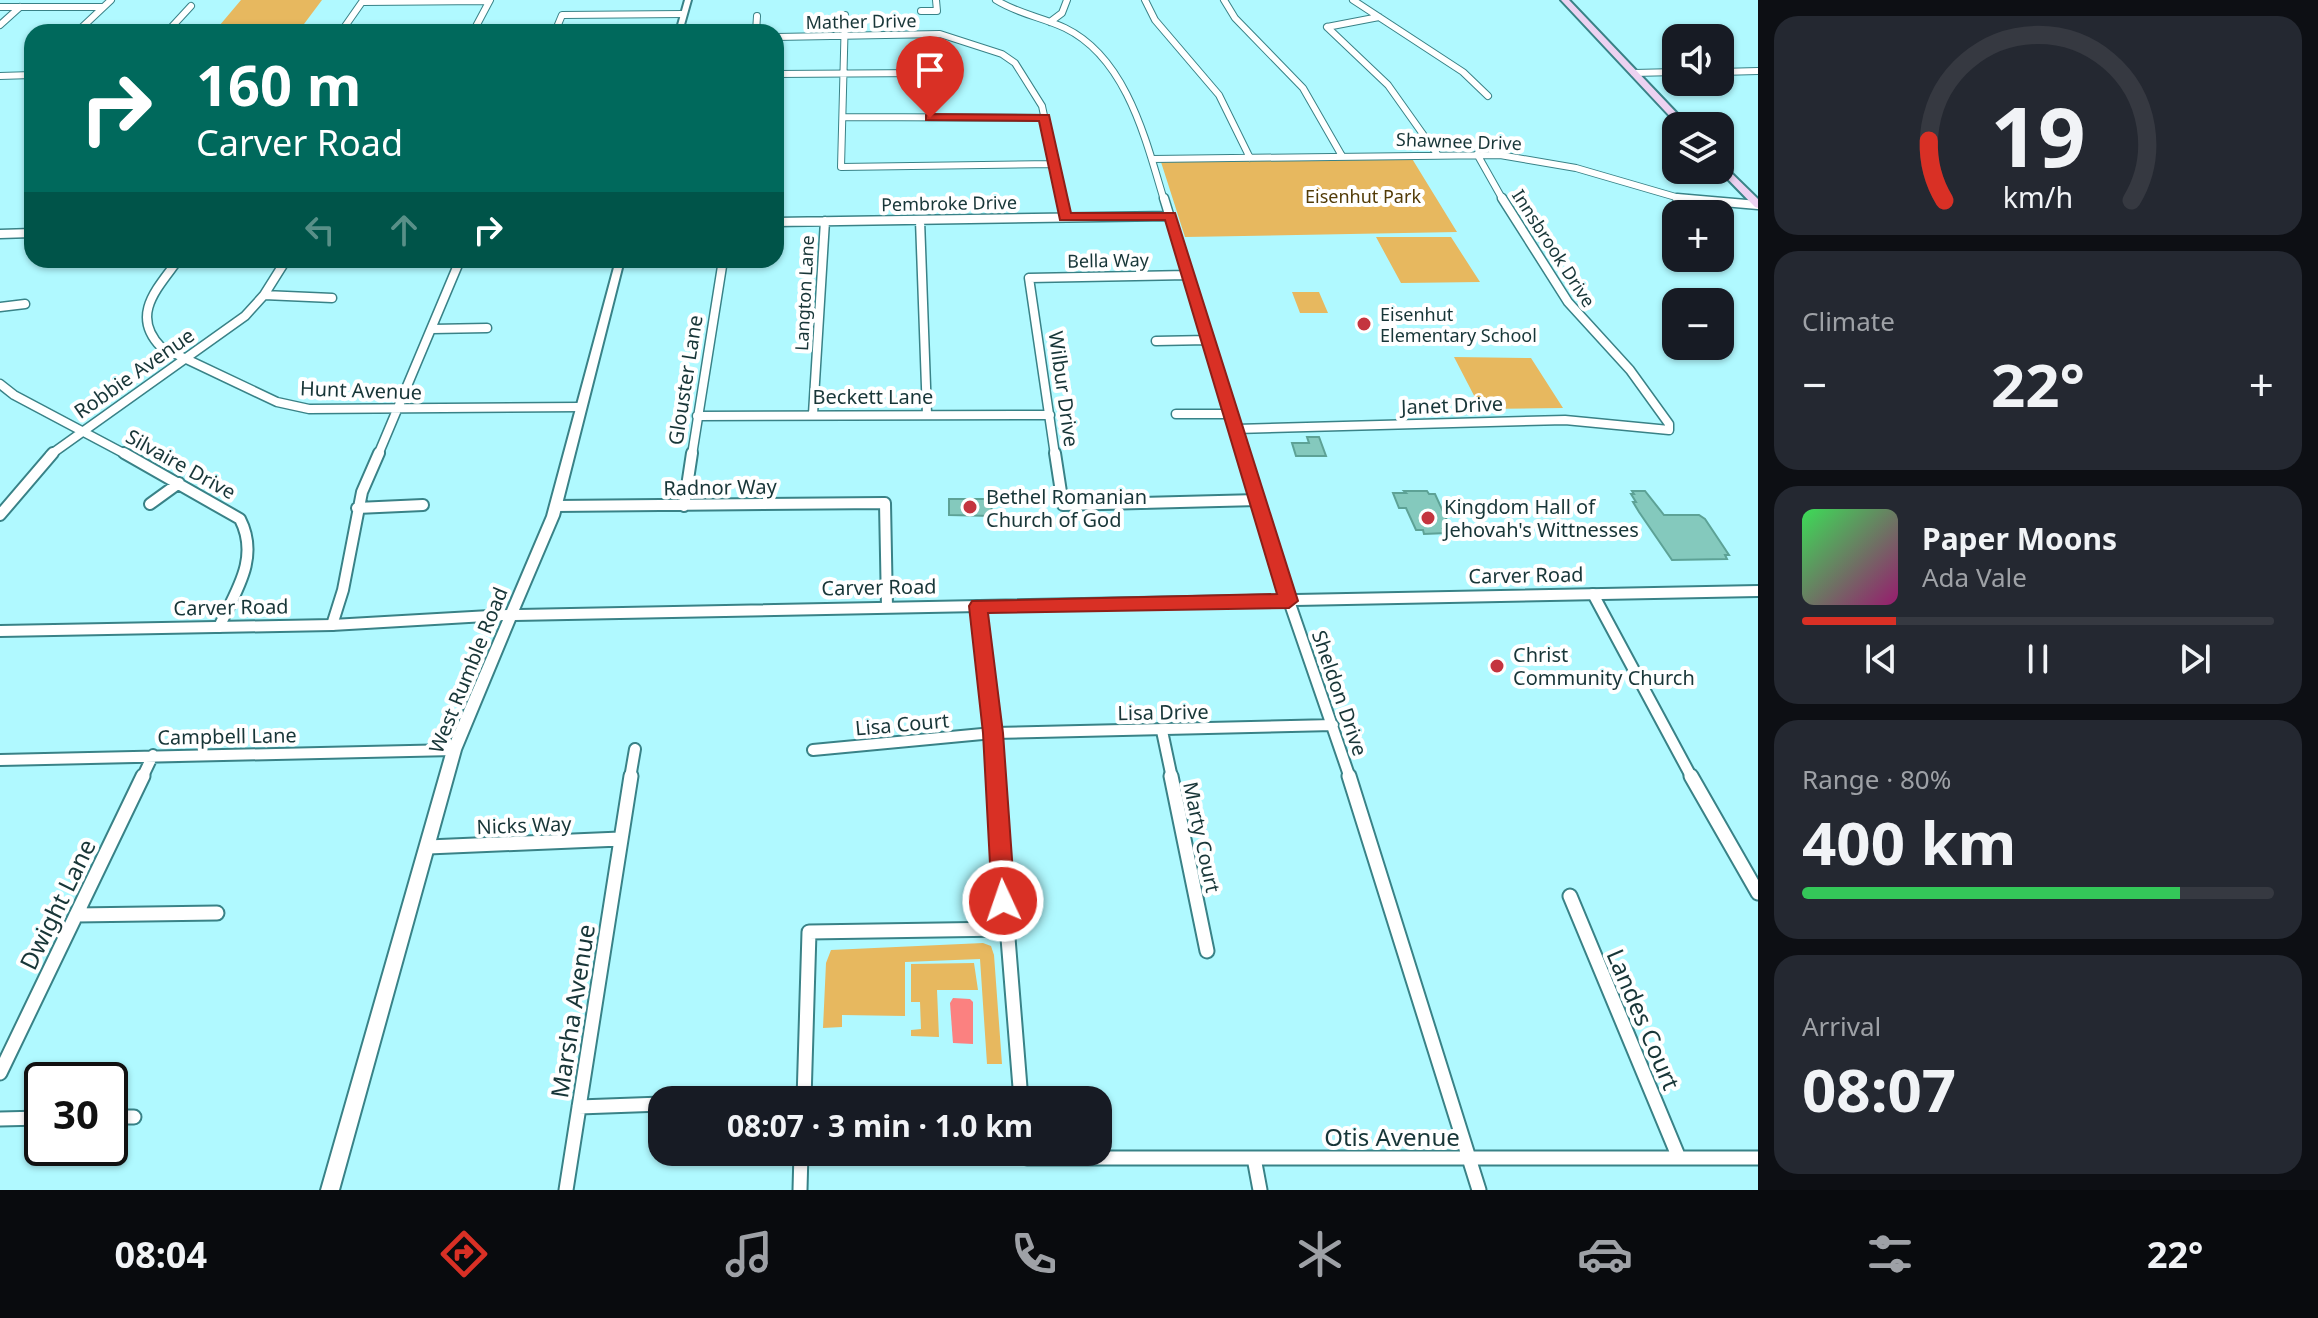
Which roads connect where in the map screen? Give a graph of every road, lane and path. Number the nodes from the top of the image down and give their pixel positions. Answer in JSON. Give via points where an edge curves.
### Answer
{"nodes":[{"id":1,"x":111,"y":0,"type":"edge"},
{"id":2,"x":688,"y":0,"type":"edge"},
{"id":3,"x":936,"y":0,"type":"edge"},
{"id":4,"x":996,"y":0,"type":"edge"},
{"id":5,"x":1067,"y":0,"type":"edge"},
{"id":6,"x":1145,"y":0,"type":"edge"},
{"id":7,"x":1224,"y":0,"type":"edge"},
{"id":8,"x":1353,"y":0,"type":"edge"},
{"id":9,"x":1565,"y":0,"type":"edge"},
{"id":10,"x":1577,"y":0,"type":"edge"},
{"id":11,"x":490,"y":1,"type":"edge"},
{"id":12,"x":191,"y":6,"type":"dead end"},
{"id":13,"x":0,"y":7,"type":"edge"},
{"id":14,"x":20,"y":7,"type":"junction"},
{"id":15,"x":103,"y":7,"type":"junction"},
{"id":16,"x":921,"y":11,"type":"dead end"},
{"id":17,"x":683,"y":14,"type":"junction"},
{"id":18,"x":845,"y":15,"type":"dead end"},
{"id":19,"x":757,"y":16,"type":"dead end"},
{"id":20,"x":1583,"y":16,"type":"junction"},
{"id":21,"x":1379,"y":17,"type":"junction"},
{"id":22,"x":1050,"y":22,"type":"junction"},
{"id":23,"x":85,"y":24,"type":"edge"},
{"id":24,"x":174,"y":24,"type":"edge"},
{"id":25,"x":347,"y":24,"type":"edge"},
{"id":26,"x":477,"y":24,"type":"edge"},
{"id":27,"x":558,"y":24,"type":"edge"},
{"id":28,"x":681,"y":24,"type":"edge"},
{"id":29,"x":756,"y":24,"type":"edge"},
{"id":30,"x":0,"y":25,"type":"edge"},
{"id":31,"x":845,"y":36,"type":"junction"},
{"id":32,"x":784,"y":37,"type":"edge"},
{"id":33,"x":1758,"y":71,"type":"edge"},
{"id":34,"x":1662,"y":72,"type":"edge"},
{"id":35,"x":1734,"y":72,"type":"edge"},
{"id":36,"x":926,"y":73,"type":"dead end"},
{"id":37,"x":1634,"y":73,"type":"junction"},
{"id":38,"x":784,"y":74,"type":"edge"},
{"id":39,"x":845,"y":74,"type":"junction"},
{"id":40,"x":24,"y":75,"type":"edge"},
{"id":41,"x":0,"y":76,"type":"edge"},
{"id":42,"x":1488,"y":96,"type":"dead end"},
{"id":43,"x":1671,"y":112,"type":"edge"},
{"id":44,"x":844,"y":117,"type":"junction"},
{"id":45,"x":1045,"y":118,"type":"junction"},
{"id":46,"x":1437,"y":154,"type":"junction"},
{"id":47,"x":1477,"y":154,"type":"junction"},
{"id":48,"x":1342,"y":156,"type":"junction"},
{"id":49,"x":1250,"y":158,"type":"junction"},
{"id":50,"x":1152,"y":159,"type":"junction"},
{"id":51,"x":1054,"y":164,"type":"junction"},
{"id":52,"x":1734,"y":180,"type":"edge"},
{"id":53,"x":1758,"y":205,"type":"edge"},
{"id":54,"x":1170,"y":216,"type":"junction"},
{"id":55,"x":1065,"y":217,"type":"junction"},
{"id":56,"x":920,"y":220,"type":"junction"},
{"id":57,"x":825,"y":221,"type":"junction"},
{"id":58,"x":784,"y":222,"type":"edge"},
{"id":59,"x":24,"y":233,"type":"edge"},
{"id":60,"x":0,"y":234,"type":"edge"},
{"id":61,"x":172,"y":268,"type":"edge"},
{"id":62,"x":281,"y":268,"type":"edge"},
{"id":63,"x":457,"y":268,"type":"edge"},
{"id":64,"x":618,"y":268,"type":"edge"},
{"id":65,"x":722,"y":268,"type":"edge"},
{"id":66,"x":1188,"y":275,"type":"junction"},
{"id":67,"x":1029,"y":278,"type":"joint"},
{"id":68,"x":264,"y":295,"type":"junction"},
{"id":69,"x":332,"y":298,"type":"dead end"},
{"id":70,"x":25,"y":304,"type":"dead end"},
{"id":71,"x":0,"y":307,"type":"edge"},
{"id":72,"x":487,"y":328,"type":"dead end"},
{"id":73,"x":432,"y":329,"type":"junction"},
{"id":74,"x":1208,"y":340,"type":"junction"},
{"id":75,"x":1156,"y":341,"type":"dead end"},
{"id":76,"x":186,"y":359,"type":"junction"},
{"id":77,"x":0,"y":384,"type":"edge"},
{"id":78,"x":580,"y":407,"type":"junction"},
{"id":79,"x":396,"y":410,"type":"junction"},
{"id":80,"x":813,"y":414,"type":"junction"},
{"id":81,"x":927,"y":414,"type":"junction"},
{"id":82,"x":1176,"y":414,"type":"dead end"},
{"id":83,"x":1231,"y":414,"type":"junction"},
{"id":84,"x":1050,"y":415,"type":"junction"},
{"id":85,"x":697,"y":416,"type":"junction"},
{"id":86,"x":1236,"y":429,"type":"junction"},
{"id":87,"x":84,"y":430,"type":"junction"},
{"id":88,"x":1669,"y":430,"type":"joint"},
{"id":89,"x":179,"y":483,"type":"junction"},
{"id":90,"x":1258,"y":500,"type":"junction"},
{"id":91,"x":150,"y":504,"type":"dead end"},
{"id":92,"x":423,"y":505,"type":"dead end"},
{"id":93,"x":556,"y":506,"type":"junction"},
{"id":94,"x":684,"y":506,"type":"junction"},
{"id":95,"x":357,"y":508,"type":"junction"},
{"id":96,"x":0,"y":515,"type":"edge"},
{"id":97,"x":1758,"y":591,"type":"edge"},
{"id":98,"x":1593,"y":594,"type":"junction"},
{"id":99,"x":1289,"y":601,"type":"junction"},
{"id":100,"x":978,"y":606,"type":"junction"},
{"id":101,"x":887,"y":607,"type":"junction"},
{"id":102,"x":509,"y":615,"type":"junction"},
{"id":103,"x":332,"y":625,"type":"junction"},
{"id":104,"x":219,"y":627,"type":"junction"},
{"id":105,"x":0,"y":631,"type":"edge"},
{"id":106,"x":1333,"y":725,"type":"junction"},
{"id":107,"x":1162,"y":731,"type":"junction"},
{"id":108,"x":993,"y":733,"type":"junction"},
{"id":109,"x":635,"y":749,"type":"dead end"},
{"id":110,"x":454,"y":750,"type":"junction"},
{"id":111,"x":813,"y":750,"type":"dead end"},
{"id":112,"x":153,"y":755,"type":"junction"},
{"id":113,"x":0,"y":760,"type":"edge"},
{"id":114,"x":620,"y":839,"type":"junction"},
{"id":115,"x":428,"y":847,"type":"junction"},
{"id":116,"x":1758,"y":893,"type":"edge"},
{"id":117,"x":1570,"y":896,"type":"dead end"},
{"id":118,"x":217,"y":913,"type":"dead end"},
{"id":119,"x":76,"y":915,"type":"junction"},
{"id":120,"x":1005,"y":929,"type":"junction"},
{"id":121,"x":1207,"y":951,"type":"dead end"},
{"id":122,"x":0,"y":1073,"type":"edge"},
{"id":123,"x":804,"y":1086,"type":"edge"},
{"id":124,"x":1020,"y":1086,"type":"edge"},
{"id":125,"x":648,"y":1105,"type":"edge"},
{"id":126,"x":579,"y":1107,"type":"junction"},
{"id":127,"x":128,"y":1117,"type":"edge"},
{"id":128,"x":134,"y":1117,"type":"dead end"},
{"id":129,"x":24,"y":1118,"type":"edge"},
{"id":130,"x":0,"y":1119,"type":"edge"},
{"id":131,"x":1112,"y":1156,"type":"edge"},
{"id":132,"x":1254,"y":1158,"type":"junction"},
{"id":133,"x":1469,"y":1158,"type":"junction"},
{"id":134,"x":1679,"y":1158,"type":"junction"},
{"id":135,"x":1758,"y":1158,"type":"edge"},
{"id":136,"x":801,"y":1166,"type":"edge"},
{"id":137,"x":330,"y":1190,"type":"edge"},
{"id":138,"x":566,"y":1190,"type":"edge"},
{"id":139,"x":800,"y":1190,"type":"edge"},
{"id":140,"x":1260,"y":1190,"type":"edge"},
{"id":141,"x":1479,"y":1190,"type":"edge"}],
"edges":[{"from":1,"to":15,"type":"street"},
{"from":2,"to":17,"type":"street"},
{"from":3,"to":16,"type":"street","via":[[937,11]]},
{"from":4,"to":22,"type":"street","name":"Sheldon Drive"},
{"from":5,"to":22,"type":"street"},
{"from":6,"to":49,"type":"street","via":[[1155,20],[1219,95]]},
{"from":7,"to":48,"type":"street","via":[[1303,88]]},
{"from":8,"to":21,"type":"street"},
{"from":9,"to":20,"type":"main road"},
{"from":10,"to":20,"type":"main road"},
{"from":11,"to":25,"type":"street","via":[[362,2]]},
{"from":11,"to":26,"type":"street"},
{"from":12,"to":24,"type":"street"},
{"from":13,"to":14,"type":"street"},
{"from":14,"to":15,"type":"street"},
{"from":14,"to":30,"type":"street"},
{"from":15,"to":23,"type":"street"},
{"from":17,"to":27,"type":"street","via":[[562,15]]},
{"from":17,"to":28,"type":"street"},
{"from":18,"to":31,"type":"street"},
{"from":19,"to":29,"type":"street"},
{"from":20,"to":37,"type":"main road"},
{"from":21,"to":42,"type":"street","via":[[1463,72]]},
{"from":21,"to":46,"type":"street","via":[[1327,27],[1388,85]]},
{"from":22,"to":50,"type":"street","name":"Sheldon Drive","via":[[1091,47],[1135,106]]},
{"from":31,"to":32,"type":"street","name":"Mather Drive"},
{"from":31,"to":39,"type":"street"},
{"from":31,"to":45,"type":"street","name":"Mather Drive","via":[[948,35],[995,50],[1015,63]]},
{"from":33,"to":35,"type":"street"},
{"from":34,"to":37,"type":"street"},
{"from":36,"to":39,"type":"street"},
{"from":37,"to":43,"type":"main road"},
{"from":38,"to":39,"type":"street"},
{"from":39,"to":44,"type":"street"},
{"from":40,"to":41,"type":"street"},
{"from":44,"to":45,"type":"street"},
{"from":44,"to":51,"type":"street","via":[[841,167]]},
{"from":45,"to":51,"type":"street","name":"Mather Drive"},
{"from":46,"to":47,"type":"street","name":"Shawnee Drive"},
{"from":46,"to":48,"type":"street","name":"Shawnee Drive"},
{"from":47,"to":53,"type":"street","name":"Shawnee Drive","via":[[1576,168],[1693,202]]},
{"from":47,"to":88,"type":"street","name":"Innsbrook Drive","via":[[1568,302],[1630,370]]},
{"from":48,"to":49,"type":"street","name":"Shawnee Drive"},
{"from":49,"to":50,"type":"street","name":"Shawnee Drive"},
{"from":50,"to":54,"type":"street","name":"Sheldon Drive"},
{"from":51,"to":55,"type":"street","name":"Mather Drive"},
{"from":52,"to":53,"type":"main road"},
{"from":54,"to":55,"type":"street","name":"Pembroke Drive"},
{"from":54,"to":66,"type":"street","name":"Sheldon Drive"},
{"from":55,"to":56,"type":"street","name":"Pembroke Drive"},
{"from":56,"to":57,"type":"street","name":"Pembroke Drive"},
{"from":56,"to":81,"type":"street"},
{"from":57,"to":58,"type":"street","name":"Pembroke Drive"},
{"from":57,"to":80,"type":"street","name":"Langton Lane"},
{"from":59,"to":60,"type":"street"},
{"from":61,"to":76,"type":"street","name":"Hunt Avenue","via":[[152,297],[145,328],[154,342]]},
{"from":62,"to":68,"type":"street","name":"Robbie Avenue"},
{"from":63,"to":73,"type":"street"},
{"from":64,"to":78,"type":"street","name":"West Rumble Road"},
{"from":65,"to":85,"type":"street","name":"Glouster Lane"},
{"from":66,"to":67,"type":"street","name":"Bella Way"},
{"from":66,"to":74,"type":"street","name":"Sheldon Drive"},
{"from":67,"to":84,"type":"street","name":"Wilbur Drive"},
{"from":68,"to":69,"type":"street"},
{"from":68,"to":76,"type":"street","name":"Robbie Avenue","via":[[232,327]]},
{"from":70,"to":71,"type":"street"},
{"from":72,"to":73,"type":"street"},
{"from":73,"to":79,"type":"street"},
{"from":74,"to":75,"type":"street"},
{"from":74,"to":83,"type":"street","name":"Sheldon Drive"},
{"from":76,"to":79,"type":"street","name":"Hunt Avenue","via":[[290,406]]},
{"from":76,"to":87,"type":"street","name":"Robbie Avenue"},
{"from":77,"to":87,"type":"street","name":"Silvaire Drive"},
{"from":78,"to":79,"type":"street","name":"Hunt Avenue"},
{"from":78,"to":93,"type":"street","name":"West Rumble Road"},
{"from":79,"to":95,"type":"street"},
{"from":80,"to":81,"type":"street","name":"Beckett Lane"},
{"from":80,"to":85,"type":"street","name":"Beckett Lane"},
{"from":81,"to":84,"type":"street","name":"Beckett Lane"},
{"from":82,"to":83,"type":"street"},
{"from":83,"to":86,"type":"street","name":"Sheldon Drive"},
{"from":84,"to":90,"type":"street","name":"Wilbur Drive","via":[[1063,505]]},
{"from":85,"to":94,"type":"street","name":"Glouster Lane"},
{"from":86,"to":88,"type":"street","name":"Janet Drive","via":[[1565,420]]},
{"from":86,"to":90,"type":"street","name":"Sheldon Drive"},
{"from":87,"to":89,"type":"street","name":"Silvaire Drive"},
{"from":87,"to":96,"type":"street","name":"Robbie Avenue","via":[[34,469]]},
{"from":89,"to":91,"type":"street"},
{"from":89,"to":104,"type":"street","name":"Silvaire Drive","via":[[229,510],[250,537],[250,560]]},
{"from":90,"to":99,"type":"street","name":"Sheldon Drive"},
{"from":92,"to":95,"type":"street"},
{"from":93,"to":94,"type":"street","name":"Radnor Way"},
{"from":93,"to":102,"type":"street","name":"West Rumble Road"},
{"from":94,"to":101,"type":"street","name":"Radnor Way","via":[[885,503]]},
{"from":95,"to":103,"type":"street"},
{"from":97,"to":98,"type":"street","name":"Carver Road"},
{"from":98,"to":99,"type":"street","name":"Carver Road"},
{"from":98,"to":116,"type":"street"},
{"from":99,"to":100,"type":"street","name":"Carver Road"},
{"from":99,"to":106,"type":"street","name":"Sheldon Drive"},
{"from":100,"to":101,"type":"street","name":"Carver Road"},
{"from":100,"to":108,"type":"street"},
{"from":101,"to":102,"type":"street","name":"Carver Road"},
{"from":102,"to":103,"type":"street","name":"Carver Road"},
{"from":102,"to":110,"type":"street","name":"West Rumble Road"},
{"from":103,"to":104,"type":"street","name":"Carver Road"},
{"from":104,"to":105,"type":"street","name":"Carver Road"},
{"from":106,"to":107,"type":"street","name":"Lisa Drive"},
{"from":106,"to":133,"type":"street","name":"Sheldon Drive"},
{"from":107,"to":108,"type":"street","name":"Lisa Drive"},
{"from":107,"to":121,"type":"street","name":"Marty Court"},
{"from":108,"to":111,"type":"street","name":"Lisa Court"},
{"from":108,"to":120,"type":"street"},
{"from":109,"to":114,"type":"street","name":"Marsha Avenue"},
{"from":110,"to":112,"type":"street","name":"Campbell Lane"},
{"from":110,"to":115,"type":"street","name":"West Rumble Road"},
{"from":112,"to":113,"type":"street","name":"Campbell Lane"},
{"from":112,"to":119,"type":"street","name":"Dwight Lane"},
{"from":114,"to":115,"type":"street","name":"Nicks Way"},
{"from":114,"to":126,"type":"street","name":"Marsha Avenue"},
{"from":115,"to":137,"type":"street","name":"West Rumble Road"},
{"from":117,"to":134,"type":"street","name":"Landes Court"},
{"from":118,"to":119,"type":"street"},
{"from":119,"to":122,"type":"street","name":"Dwight Lane"},
{"from":120,"to":123,"type":"street","via":[[809,932]]},
{"from":120,"to":124,"type":"street"},
{"from":125,"to":126,"type":"street"},
{"from":126,"to":138,"type":"street","name":"Marsha Avenue"},
{"from":127,"to":128,"type":"street"},
{"from":129,"to":130,"type":"street"},
{"from":131,"to":132,"type":"street","name":"Otis Avenue"},
{"from":132,"to":133,"type":"street","name":"Otis Avenue"},
{"from":132,"to":140,"type":"street"},
{"from":133,"to":134,"type":"street","name":"Otis Avenue"},
{"from":133,"to":141,"type":"street","name":"Sheldon Drive"},
{"from":134,"to":135,"type":"street","name":"Otis Avenue"},
{"from":136,"to":139,"type":"street"}]}
